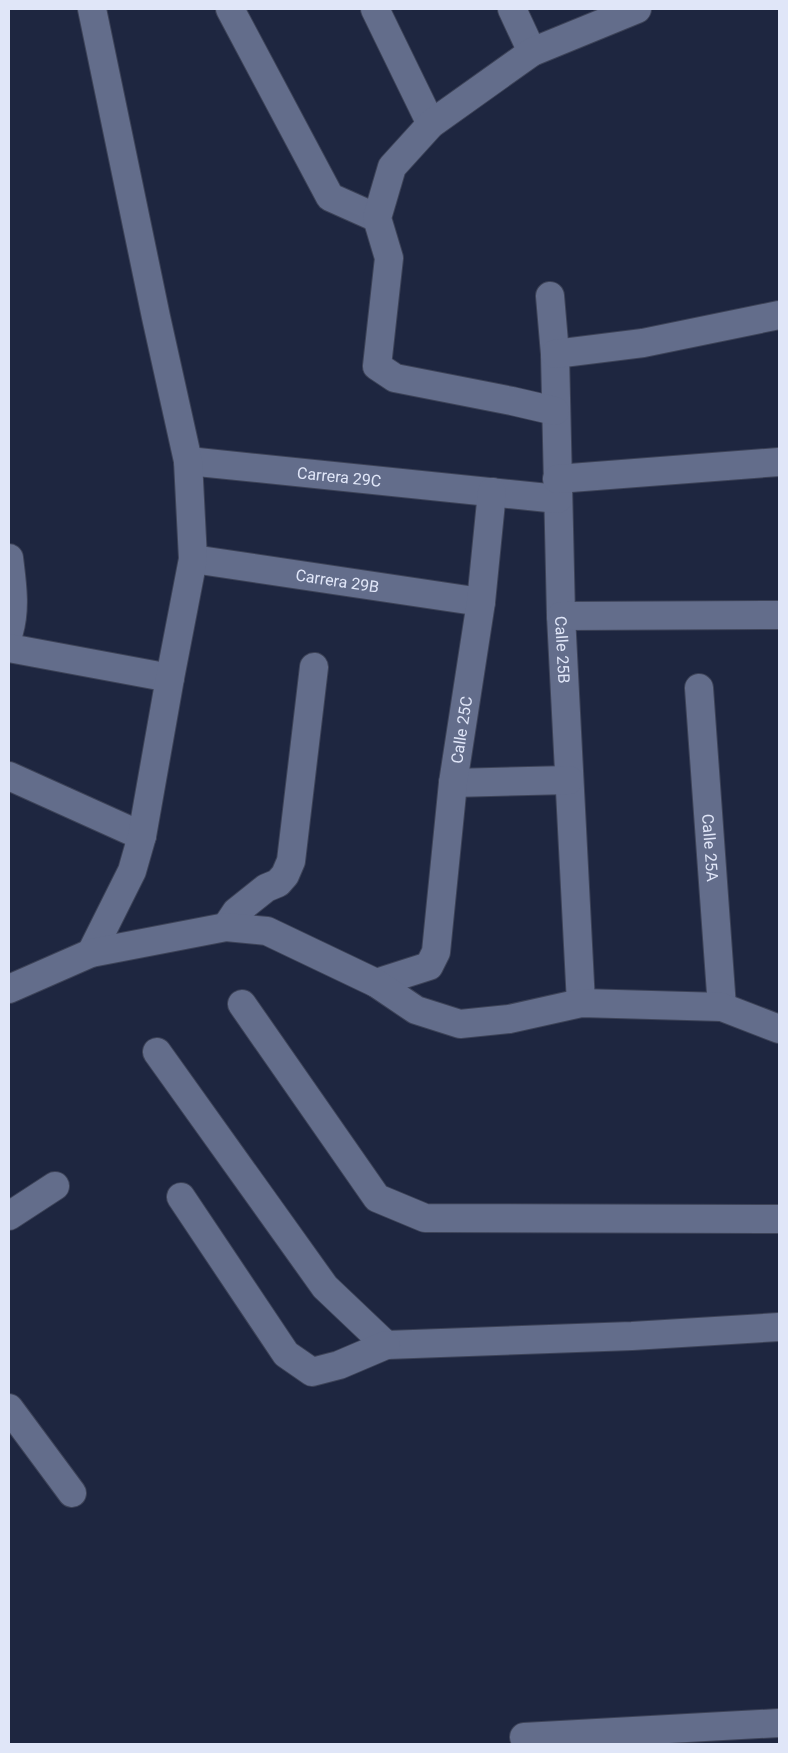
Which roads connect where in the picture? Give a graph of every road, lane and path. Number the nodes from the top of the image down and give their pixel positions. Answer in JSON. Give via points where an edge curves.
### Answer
{"nodes":[{"id":1,"x":92,"y":9,"type":"edge"},
{"id":2,"x":230,"y":9,"type":"edge"},
{"id":3,"x":376,"y":9,"type":"edge"},
{"id":4,"x":512,"y":9,"type":"edge"},
{"id":5,"x":637,"y":9,"type":"edge"},
{"id":6,"x":532,"y":52,"type":"junction"},
{"id":7,"x":431,"y":124,"type":"junction"},
{"id":8,"x":377,"y":218,"type":"junction"},
{"id":9,"x":550,"y":296,"type":"dead end"},
{"id":10,"x":779,"y":315,"type":"edge"},
{"id":11,"x":556,"y":354,"type":"junction"},
{"id":12,"x":555,"y":411,"type":"junction"},
{"id":13,"x":188,"y":462,"type":"junction"},
{"id":14,"x":779,"y":462,"type":"edge"},
{"id":15,"x":557,"y":489,"type":"junction"},
{"id":16,"x":492,"y":492,"type":"junction"},
{"id":17,"x":9,"y":558,"type":"edge"},
{"id":18,"x":193,"y":559,"type":"junction"},
{"id":19,"x":482,"y":602,"type":"junction"},
{"id":20,"x":560,"y":616,"type":"junction"},
{"id":21,"x":779,"y":616,"type":"edge"},
{"id":22,"x":9,"y":632,"type":"edge"},
{"id":23,"x":9,"y":648,"type":"edge"},
{"id":24,"x":314,"y":667,"type":"dead end"},
{"id":25,"x":170,"y":678,"type":"junction"},
{"id":26,"x":698,"y":688,"type":"dead end"},
{"id":27,"x":9,"y":776,"type":"edge"},
{"id":28,"x":569,"y":780,"type":"junction"},
{"id":29,"x":453,"y":783,"type":"junction"},
{"id":30,"x":142,"y":836,"type":"junction"},
{"id":31,"x":226,"y":927,"type":"junction"},
{"id":32,"x":91,"y":953,"type":"junction"},
{"id":33,"x":376,"y":983,"type":"junction"},
{"id":34,"x":9,"y":989,"type":"edge"},
{"id":35,"x":581,"y":1003,"type":"junction"},
{"id":36,"x":242,"y":1004,"type":"dead end"},
{"id":37,"x":722,"y":1007,"type":"junction"},
{"id":38,"x":779,"y":1030,"type":"edge"},
{"id":39,"x":157,"y":1052,"type":"dead end"},
{"id":40,"x":55,"y":1186,"type":"dead end"},
{"id":41,"x":181,"y":1197,"type":"dead end"},
{"id":42,"x":9,"y":1216,"type":"edge"},
{"id":43,"x":779,"y":1219,"type":"edge"},
{"id":44,"x":779,"y":1327,"type":"edge"},
{"id":45,"x":386,"y":1345,"type":"junction"},
{"id":46,"x":9,"y":1408,"type":"edge"},
{"id":47,"x":72,"y":1494,"type":"dead end"},
{"id":48,"x":779,"y":1723,"type":"edge"},
{"id":49,"x":524,"y":1737,"type":"dead end"}],
"edges":[{"from":1,"to":13,"type":"street"},
{"from":2,"to":8,"type":"street","via":[[330,197]]},
{"from":3,"to":7,"type":"street"},
{"from":4,"to":6,"type":"street"},
{"from":5,"to":6,"type":"street"},
{"from":6,"to":7,"type":"street"},
{"from":7,"to":8,"type":"street","via":[[392,167]]},
{"from":8,"to":12,"type":"street","via":[[389,258],[377,366],[395,378]]},
{"from":9,"to":11,"type":"street","name":"Calle 25B"},
{"from":10,"to":11,"type":"street","via":[[643,344]]},
{"from":11,"to":12,"type":"street","name":"Calle 25B"},
{"from":12,"to":15,"type":"street","name":"Calle 25B"},
{"from":13,"to":16,"type":"street","name":"Carrera 29C"},
{"from":13,"to":18,"type":"street"},
{"from":14,"to":15,"type":"street","name":"Carrera 29C"},
{"from":15,"to":16,"type":"street","name":"Carrera 29C"},
{"from":15,"to":20,"type":"street","name":"Calle 25B"},
{"from":16,"to":19,"type":"street","name":"Calle 25C"},
{"from":17,"to":22,"type":"street","via":[[13,596]]},
{"from":18,"to":19,"type":"street","name":"Carrera 29B"},
{"from":18,"to":25,"type":"street"},
{"from":19,"to":29,"type":"street","name":"Calle 25C"},
{"from":20,"to":21,"type":"street"},
{"from":20,"to":28,"type":"street","name":"Calle 25B"},
{"from":23,"to":25,"type":"street"},
{"from":24,"to":31,"type":"street","via":[[291,861],[278,883],[266,888],[236,912]]},
{"from":25,"to":30,"type":"street"},
{"from":26,"to":37,"type":"street","name":"Calle 25A"},
{"from":27,"to":30,"type":"street"},
{"from":28,"to":29,"type":"street"},
{"from":28,"to":35,"type":"street","name":"Calle 25B"},
{"from":29,"to":33,"type":"street","name":"Calle 25C","via":[[436,952],[429,966]]},
{"from":30,"to":32,"type":"street","via":[[132,871]]},
{"from":31,"to":32,"type":"street"},
{"from":31,"to":33,"type":"street","via":[[267,931]]},
{"from":32,"to":34,"type":"street"},
{"from":33,"to":35,"type":"street","via":[[416,1010],[460,1024],[509,1019]]},
{"from":35,"to":37,"type":"street"},
{"from":36,"to":43,"type":"street","via":[[377,1198],[425,1218]]},
{"from":37,"to":38,"type":"street"},
{"from":39,"to":45,"type":"street","via":[[325,1287]]},
{"from":40,"to":42,"type":"street"},
{"from":41,"to":45,"type":"street","via":[[286,1354],[312,1372],[339,1365]]},
{"from":44,"to":45,"type":"street"},
{"from":46,"to":47,"type":"street"},
{"from":48,"to":49,"type":"street"}]}
